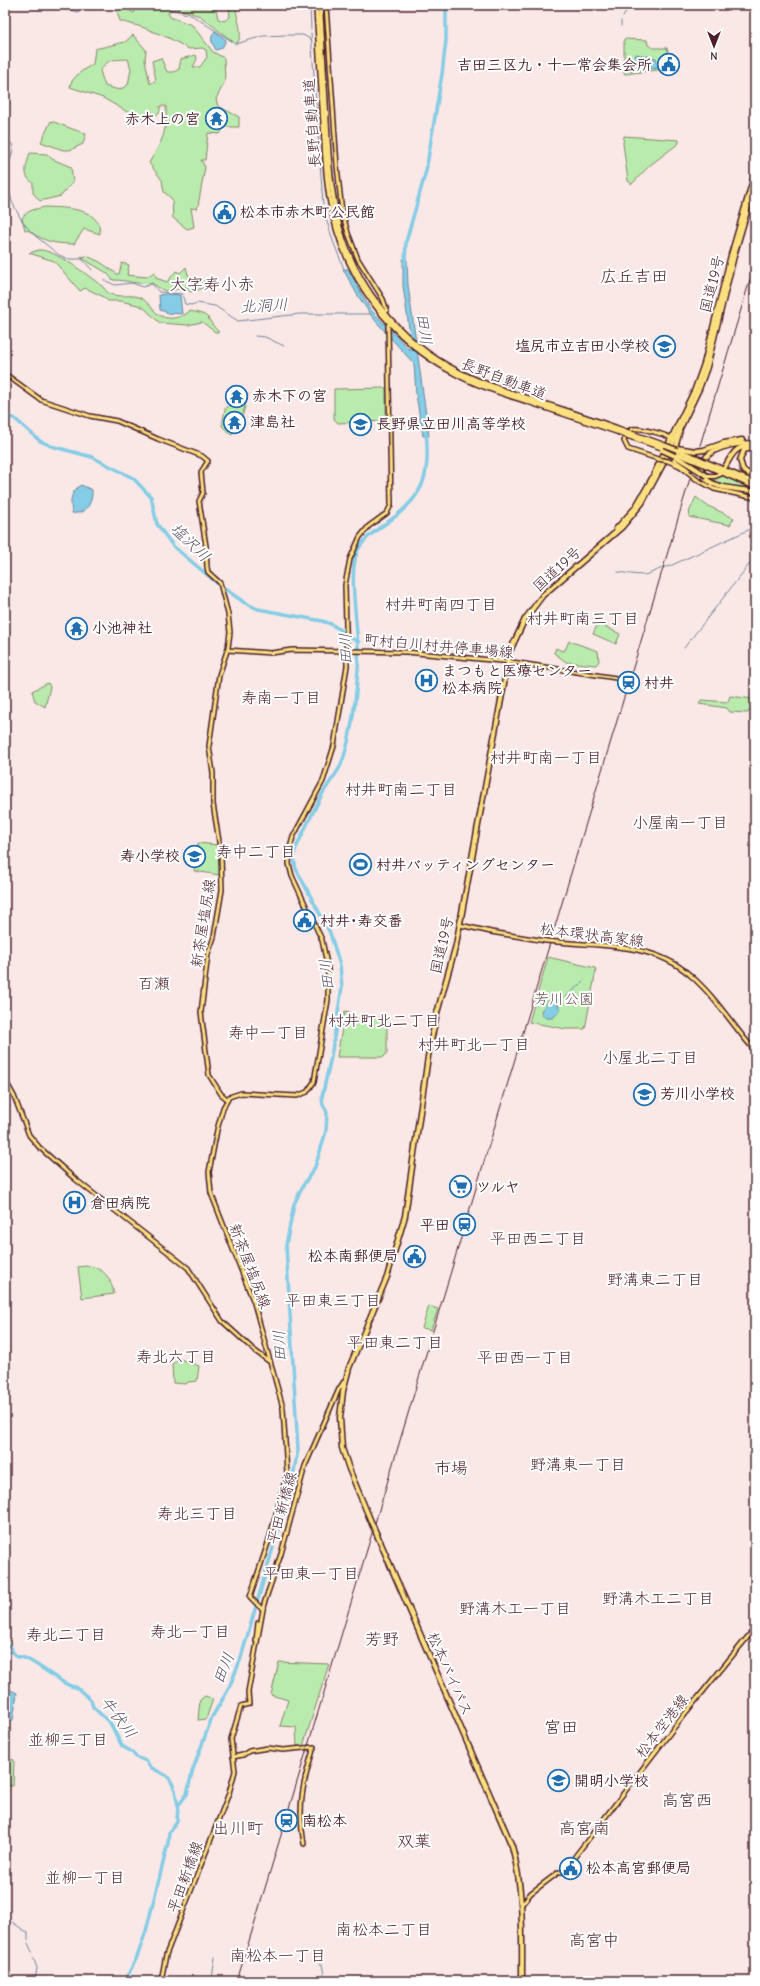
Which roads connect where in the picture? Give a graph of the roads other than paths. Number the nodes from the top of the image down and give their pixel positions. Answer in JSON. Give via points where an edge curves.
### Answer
{"nodes":[{"id":1,"x":316,"y":5,"type":"edge"},
{"id":2,"x":320,"y":5,"type":"edge"},
{"id":3,"x":326,"y":5,"type":"edge"},
{"id":4,"x":755,"y":173,"type":"edge"},
{"id":5,"x":755,"y":184,"type":"edge"},
{"id":6,"x":387,"y":311,"type":"dead end"},
{"id":7,"x":388,"y":326,"type":"dead end"},
{"id":8,"x":405,"y":337,"type":"junction"},
{"id":9,"x":5,"y":374,"type":"edge"},
{"id":10,"x":688,"y":412,"type":"junction"},
{"id":11,"x":650,"y":431,"type":"junction"},
{"id":12,"x":673,"y":439,"type":"junction"},
{"id":13,"x":755,"y":443,"type":"edge"},
{"id":14,"x":663,"y":447,"type":"junction"},
{"id":15,"x":755,"y":447,"type":"edge"},
{"id":16,"x":676,"y":452,"type":"junction"},
{"id":17,"x":664,"y":455,"type":"junction"},
{"id":18,"x":706,"y":463,"type":"junction"},
{"id":19,"x":725,"y":467,"type":"dead end"},
{"id":20,"x":689,"y":472,"type":"junction"},
{"id":21,"x":720,"y":474,"type":"dead end"},
{"id":22,"x":755,"y":478,"type":"edge"},
{"id":23,"x":755,"y":483,"type":"edge"},
{"id":24,"x":755,"y":487,"type":"edge"},
{"id":25,"x":755,"y":492,"type":"edge"},
{"id":26,"x":755,"y":498,"type":"edge"},
{"id":27,"x":604,"y":543,"type":"junction"},
{"id":28,"x":227,"y":650,"type":"junction"},
{"id":29,"x":348,"y":650,"type":"junction"},
{"id":30,"x":508,"y":662,"type":"junction"},
{"id":31,"x":616,"y":678,"type":"dead end"},
{"id":32,"x":460,"y":925,"type":"junction"},
{"id":33,"x":755,"y":1051,"type":"edge"},
{"id":34,"x":5,"y":1080,"type":"edge"},
{"id":35,"x":227,"y":1099,"type":"junction"},
{"id":36,"x":270,"y":1362,"type":"junction"},
{"id":37,"x":345,"y":1380,"type":"junction"},
{"id":38,"x":270,"y":1585,"type":"junction"},
{"id":39,"x":260,"y":1607,"type":"junction"},
{"id":40,"x":755,"y":1628,"type":"edge"},
{"id":41,"x":256,"y":1647,"type":"junction"},
{"id":42,"x":233,"y":1757,"type":"junction"},
{"id":43,"x":304,"y":1844,"type":"dead end"},
{"id":44,"x":522,"y":1904,"type":"junction"},
{"id":45,"x":161,"y":1981,"type":"edge"},
{"id":46,"x":522,"y":1981,"type":"edge"}],
"edges":[{"from":1,"to":8,"type":"highway","name":"長野自動車道","via":[[327,173],[334,218],[343,247],[359,281],[379,311]]},
{"from":2,"to":8,"type":"highway","name":"長野自動車道","via":[[330,172],[337,218],[361,279]]},
{"from":3,"to":6,"type":"main road","via":[[342,212],[358,259],[383,299]]},
{"from":4,"to":12,"type":"highway","name":"国道19号","via":[[731,255],[704,364]]},
{"from":5,"to":10,"type":"highway","name":"国道19号","via":[[734,256],[707,367]]},
{"from":7,"to":29,"type":"main road","via":[[391,504],[387,513],[369,526],[360,537],[350,559],[345,585]]},
{"from":8,"to":14,"type":"highway","name":"長野自動車道","bridge":true,"via":[[446,369],[481,386],[631,434]]},
{"from":9,"to":28,"type":"main road","via":[[41,400],[90,416],[117,421],[203,456],[208,461],[201,472],[203,493],[199,501],[208,572],[220,584],[230,622]]},
{"from":10,"to":12,"type":"highway","name":"国道19号"},
{"from":10,"to":20,"type":"main road","via":[[673,457]]},
{"from":11,"to":12,"type":"main road"},
{"from":11,"to":17,"type":"main road","via":[[667,439]]},
{"from":11,"to":20,"type":"main road","bridge":true,"via":[[630,429],[626,434],[625,443],[632,451],[668,461]]},
{"from":12,"to":17,"type":"highway","name":"国道19号"},
{"from":12,"to":27,"type":"highway","name":"国道19号","via":[[642,503]]},
{"from":13,"to":16,"type":"highway","bridge":true,"via":[[731,441],[704,450]]},
{"from":13,"to":25,"type":"highway","via":[[722,447],[706,458],[702,469],[704,476],[711,483]]},
{"from":14,"to":16,"type":"highway","bridge":true},
{"from":14,"to":16,"type":"highway","bridge":true},
{"from":15,"to":19,"type":"highway","via":[[744,446],[736,450]]},
{"from":15,"to":22,"type":"highway","via":[[744,450],[740,460],[742,468]]},
{"from":16,"to":18,"type":"highway","bridge":true},
{"from":16,"to":21,"type":"highway","bridge":true,"via":[[708,476]]},
{"from":17,"to":27,"type":"highway","name":"国道19号","via":[[635,508]]},
{"from":18,"to":23,"type":"highway"},
{"from":18,"to":24,"type":"highway"},
{"from":20,"to":26,"type":"main road","bridge":true,"via":[[700,482],[714,489]]},
{"from":27,"to":30,"type":"highway","name":"国道19号","via":[[543,595],[520,628]]},
{"from":28,"to":29,"type":"main road","name":"町村白川村井停車場線","via":[[271,653],[292,650]]},
{"from":28,"to":35,"type":"main road","name":"新茶屋塩尻線","via":[[219,675],[209,746],[214,773],[213,804],[221,854],[222,890],[214,937],[208,954],[201,1012],[209,1075]]},
{"from":29,"to":30,"type":"main road","name":"町村白川村井停車場線","via":[[406,652]]},
{"from":29,"to":35,"type":"main road","via":[[330,760],[317,796],[293,837],[289,853],[292,876],[320,934],[328,969],[328,1000],[314,1082],[307,1092],[297,1096],[241,1093]]},
{"from":30,"to":31,"type":"main road","name":"町村白川村井停車場線"},
{"from":30,"to":32,"type":"highway","name":"国道19号"},
{"from":32,"to":33,"type":"main road","name":"松本環状高家線","bridge":true,"via":[[557,942],[637,950],[658,956],[672,962],[695,980]]},
{"from":32,"to":37,"type":"highway","name":"国道19号","via":[[431,1037],[403,1224],[387,1278]]},
{"from":34,"to":36,"type":"main road","via":[[29,1135],[36,1143],[75,1180],[188,1268],[222,1321]]},
{"from":35,"to":36,"type":"main road","name":"新茶屋塩尻線","via":[[214,1141],[209,1172],[210,1187],[254,1303]]},
{"from":36,"to":39,"type":"main road","name":"新茶屋塩尻線","via":[[282,1402],[288,1467],[277,1512],[252,1590],[251,1598]]},
{"from":37,"to":38,"type":"main road","name":"平田新橋線","via":[[305,1466]]},
{"from":37,"to":44,"type":"highway","name":"松本バイパス","bridge":true,"via":[[340,1418],[342,1448],[349,1469],[509,1839],[519,1876]]},
{"from":38,"to":39,"type":"main road"},
{"from":38,"to":41,"type":"main road","name":"平田新橋線"},
{"from":39,"to":41,"type":"main road"},
{"from":40,"to":44,"type":"main road","name":"松本空港線","via":[[698,1696],[563,1872],[559,1872],[531,1893]]},
{"from":41,"to":42,"type":"main road","name":"平田新橋線","via":[[248,1692],[249,1704],[241,1706],[231,1739]]},
{"from":42,"to":43,"type":"main road","via":[[268,1748],[284,1750],[314,1747],[300,1799]]},
{"from":42,"to":45,"type":"main road","name":"平田新橋線","via":[[234,1770],[228,1798],[166,1954]]},
{"from":44,"to":46,"type":"highway","name":"松本バイパス"}]}
